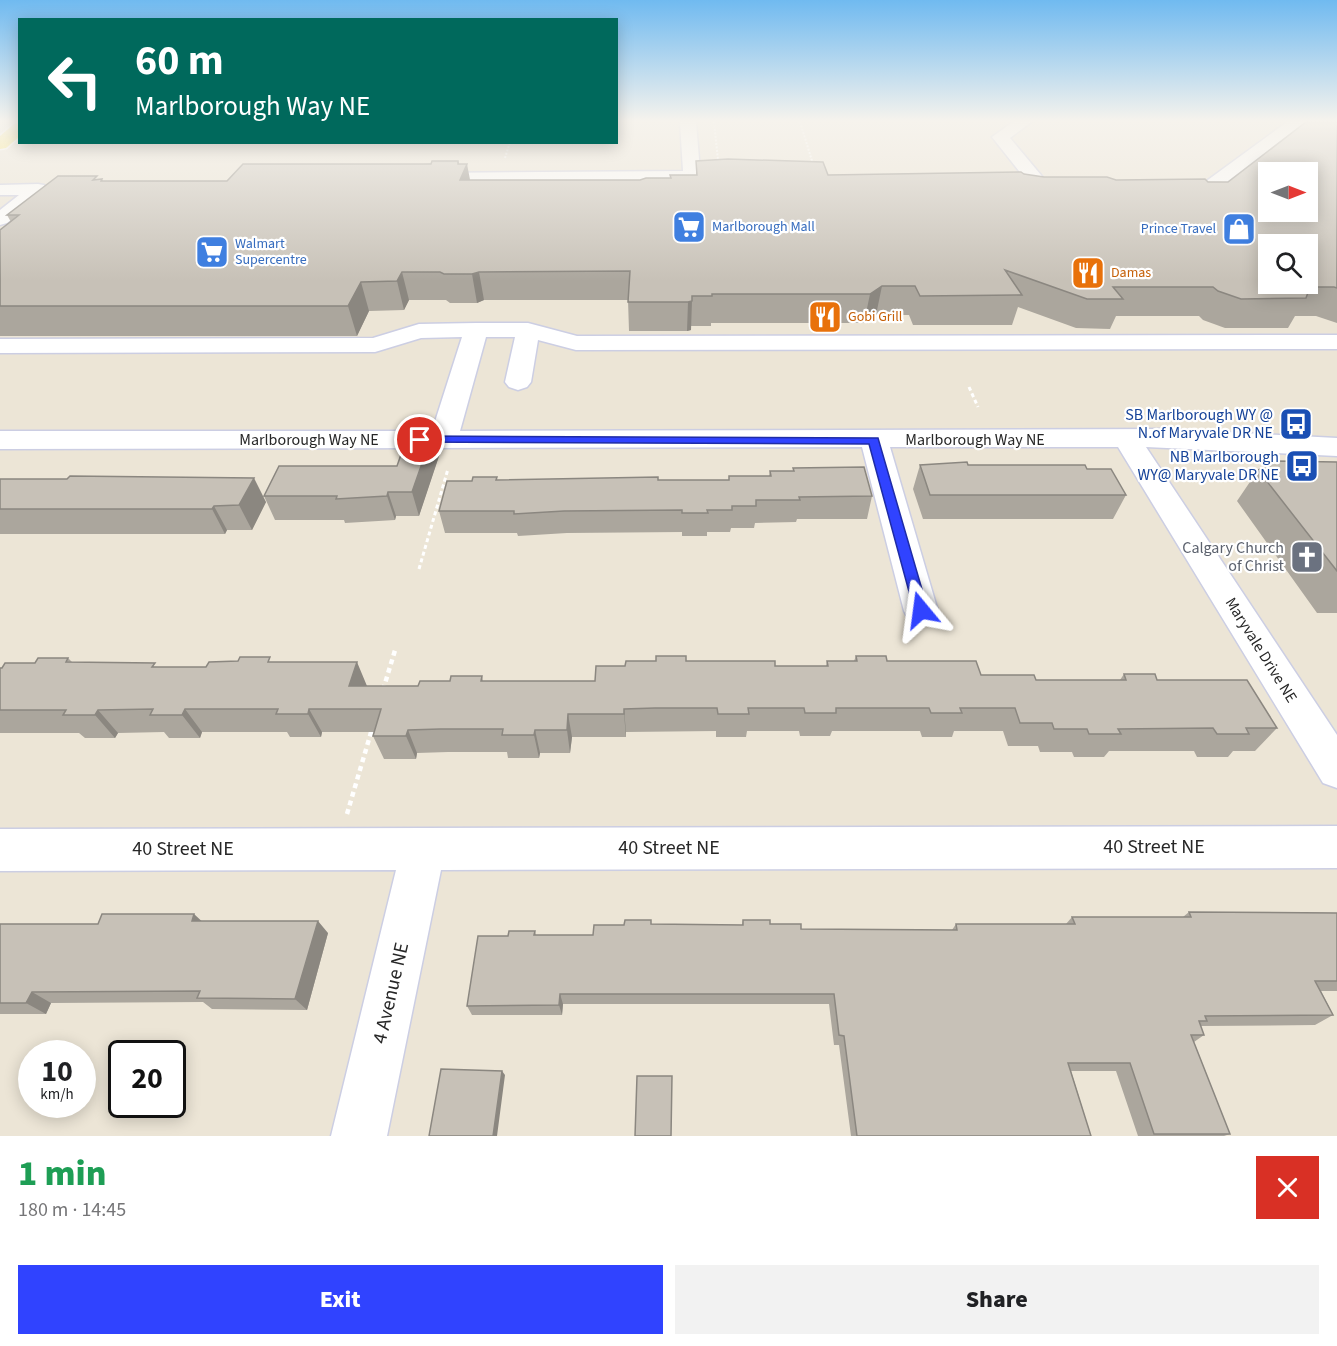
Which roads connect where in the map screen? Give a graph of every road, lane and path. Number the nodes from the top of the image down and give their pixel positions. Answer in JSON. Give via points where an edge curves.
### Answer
{"nodes":[{"id":1,"x":1032,"y":175,"type":"edge"},
{"id":2,"x":1225,"y":175,"type":"edge"},
{"id":3,"x":692,"y":176,"type":"joint"},
{"id":4,"x":735,"y":178,"type":"edge"},
{"id":5,"x":408,"y":179,"type":"edge"},
{"id":6,"x":0,"y":189,"type":"edge"},
{"id":7,"x":38,"y":189,"type":"junction"},
{"id":8,"x":59,"y":189,"type":"edge"},
{"id":9,"x":1005,"y":190,"type":"edge"},
{"id":10,"x":1046,"y":191,"type":"junction"},
{"id":11,"x":1066,"y":191,"type":"edge"},
{"id":12,"x":1160,"y":191,"type":"edge"},
{"id":13,"x":0,"y":219,"type":"edge"},
{"id":14,"x":476,"y":330,"type":"junction"},
{"id":15,"x":528,"y":330,"type":"junction"},
{"id":16,"x":1335,"y":344,"type":"edge"},
{"id":17,"x":0,"y":346,"type":"edge"},
{"id":18,"x":518,"y":382,"type":"dead end"},
{"id":19,"x":969,"y":387,"type":"dead end"},
{"id":20,"x":978,"y":407,"type":"dead end"},
{"id":21,"x":1127,"y":439,"type":"junction"},
{"id":22,"x":0,"y":440,"type":"edge"},
{"id":23,"x":443,"y":440,"type":"junction"},
{"id":24,"x":874,"y":440,"type":"junction"},
{"id":25,"x":1337,"y":447,"type":"edge"},
{"id":26,"x":448,"y":469,"type":"dead end"},
{"id":27,"x":419,"y":569,"type":"dead end"},
{"id":28,"x":921,"y":610,"type":"dead end"},
{"id":29,"x":396,"y":647,"type":"dead end"},
{"id":30,"x":380,"y":701,"type":"edge"},
{"id":31,"x":374,"y":723,"type":"edge"},
{"id":32,"x":1337,"y":770,"type":"edge"},
{"id":33,"x":1337,"y":847,"type":"edge"},
{"id":34,"x":337,"y":849,"type":"junction"},
{"id":35,"x":423,"y":849,"type":"junction"},
{"id":36,"x":0,"y":850,"type":"edge"},
{"id":37,"x":359,"y":1136,"type":"edge"}],
"edges":[{"from":1,"to":10,"type":"street"},
{"from":2,"to":12,"type":"street","via":[[1205,190]]},
{"from":3,"to":4,"type":"street"},
{"from":3,"to":5,"type":"street"},
{"from":6,"to":7,"type":"street"},
{"from":7,"to":8,"type":"street"},
{"from":7,"to":13,"type":"street"},
{"from":9,"to":10,"type":"street"},
{"from":10,"to":11,"type":"street"},
{"from":14,"to":15,"type":"street"},
{"from":14,"to":17,"type":"street","via":[[419,331],[375,345]]},
{"from":14,"to":23,"type":"street"},
{"from":15,"to":16,"type":"street","via":[[576,343]]},
{"from":15,"to":18,"type":"street"},
{"from":19,"to":20,"type":"path"},
{"from":21,"to":24,"type":"street","name":"Marlborough Way NE"},
{"from":21,"to":25,"type":"street","name":"Marlborough Way NE"},
{"from":21,"to":32,"type":"street","name":"Maryvale Drive NE"},
{"from":22,"to":23,"type":"street","name":"Marlborough Way NE"},
{"from":23,"to":24,"type":"street","name":"Marlborough Way NE"},
{"from":24,"to":28,"type":"street"},
{"from":26,"to":27,"type":"path"},
{"from":29,"to":30,"type":"path"},
{"from":31,"to":34,"type":"path"},
{"from":33,"to":35,"type":"street","name":"40 Street NE"},
{"from":34,"to":35,"type":"street","name":"40 Street NE"},
{"from":34,"to":36,"type":"street","name":"40 Street NE"},
{"from":35,"to":37,"type":"street","name":"4 Avenue NE"}]}
